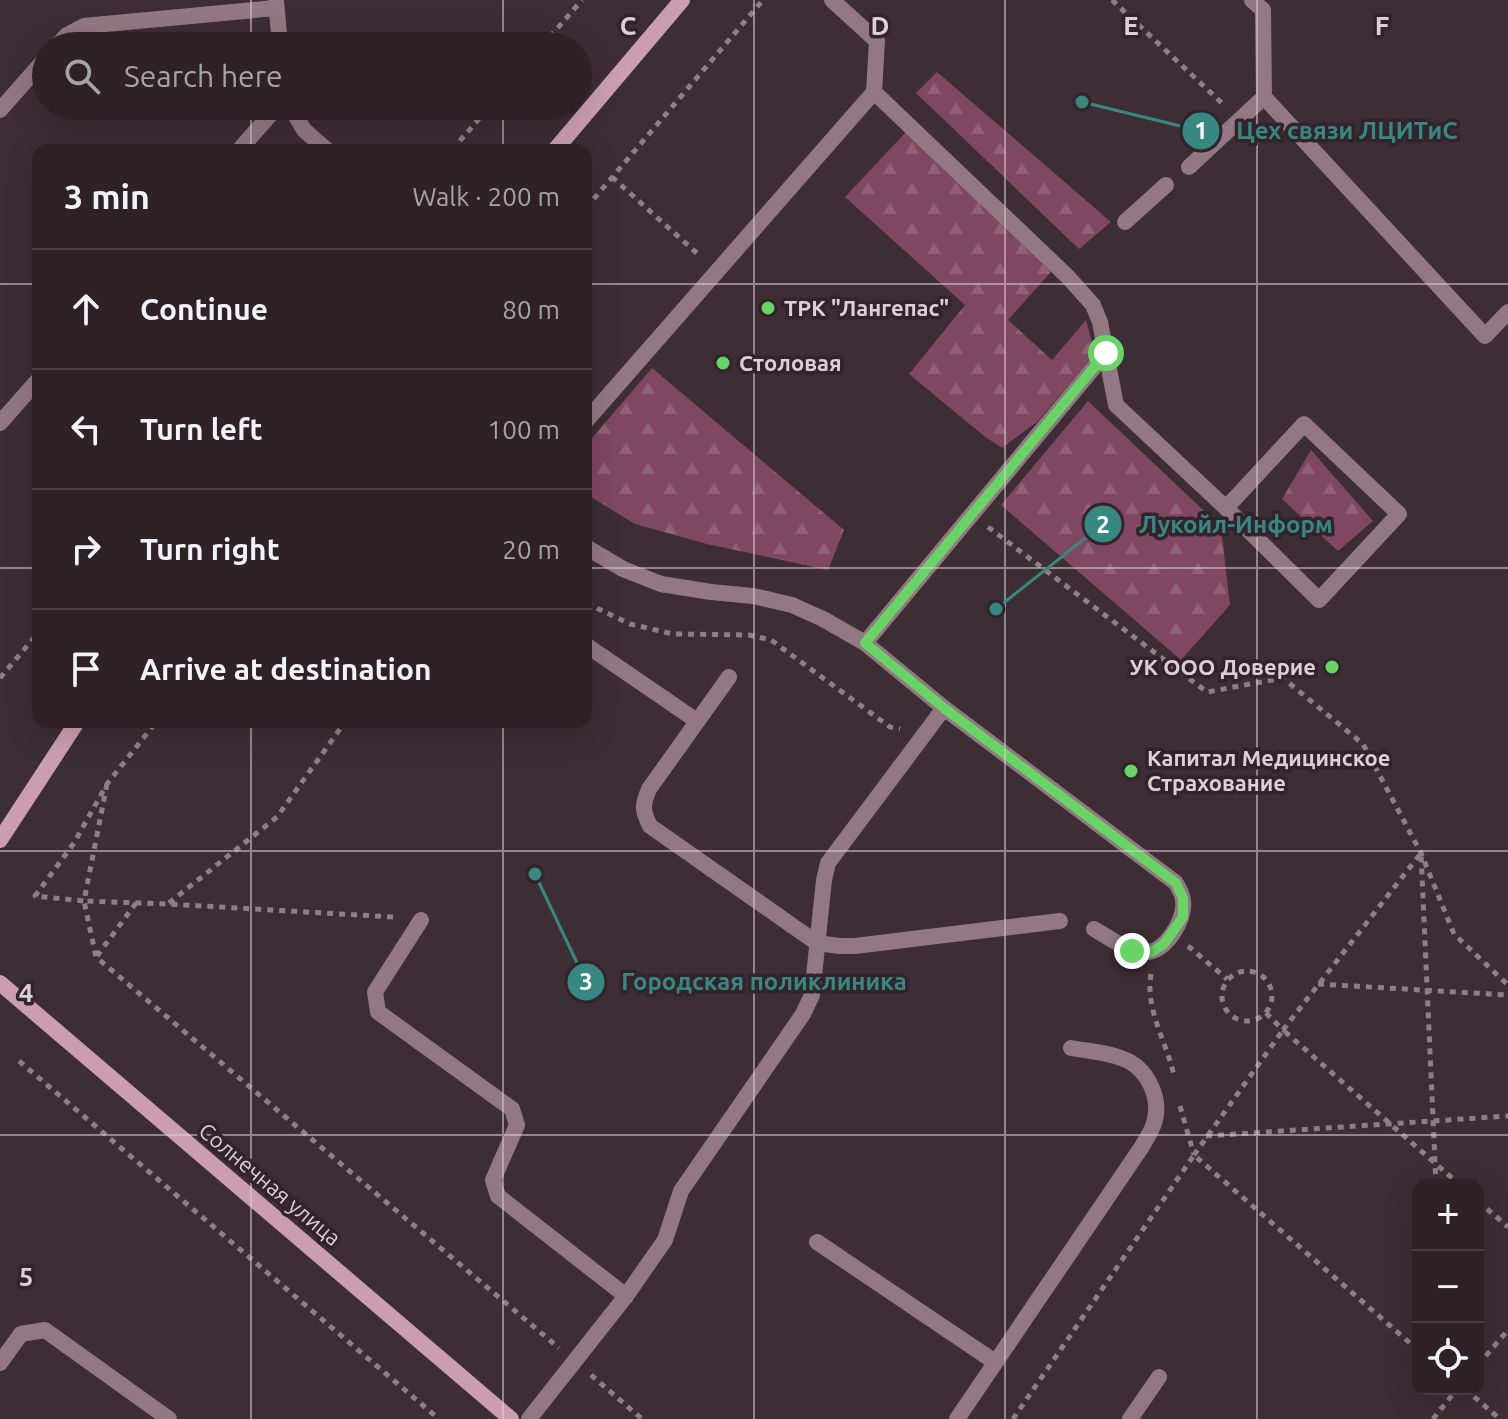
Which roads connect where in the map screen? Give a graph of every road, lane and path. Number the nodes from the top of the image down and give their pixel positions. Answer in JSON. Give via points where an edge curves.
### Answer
{"nodes":[{"id":1,"x":582,"y":0,"type":"edge"},
{"id":2,"x":682,"y":0,"type":"edge"},
{"id":3,"x":763,"y":0,"type":"edge"},
{"id":4,"x":832,"y":0,"type":"edge"},
{"id":5,"x":1112,"y":0,"type":"edge"},
{"id":6,"x":1252,"y":0,"type":"edge"},
{"id":7,"x":276,"y":4,"type":"edge"},
{"id":8,"x":73,"y":32,"type":"edge"},
{"id":9,"x":279,"y":32,"type":"edge"},
{"id":10,"x":554,"y":32,"type":"edge"},
{"id":11,"x":32,"y":74,"type":"edge"},
{"id":12,"x":874,"y":92,"type":"junction"},
{"id":13,"x":1264,"y":97,"type":"junction"},
{"id":14,"x":592,"y":106,"type":"edge"},
{"id":15,"x":0,"y":110,"type":"edge"},
{"id":16,"x":266,"y":120,"type":"edge"},
{"id":17,"x":298,"y":120,"type":"edge"},
{"id":18,"x":478,"y":120,"type":"edge"},
{"id":19,"x":580,"y":120,"type":"edge"},
{"id":20,"x":1240,"y":120,"type":"junction"},
{"id":21,"x":244,"y":144,"type":"edge"},
{"id":22,"x":320,"y":144,"type":"edge"},
{"id":23,"x":457,"y":144,"type":"edge"},
{"id":24,"x":560,"y":144,"type":"edge"},
{"id":25,"x":1189,"y":167,"type":"dead end"},
{"id":26,"x":612,"y":177,"type":"junction"},
{"id":27,"x":1166,"y":185,"type":"dead end"},
{"id":28,"x":592,"y":201,"type":"edge"},
{"id":29,"x":1125,"y":222,"type":"dead end"},
{"id":30,"x":717,"y":271,"type":"junction"},
{"id":31,"x":1508,"y":312,"type":"edge"},
{"id":32,"x":1106,"y":353,"type":"junction"},
{"id":33,"x":32,"y":387,"type":"edge"},
{"id":34,"x":592,"y":414,"type":"edge"},
{"id":35,"x":0,"y":423,"type":"edge"},
{"id":36,"x":1226,"y":508,"type":"junction"},
{"id":37,"x":971,"y":515,"type":"junction"},
{"id":38,"x":592,"y":551,"type":"edge"},
{"id":39,"x":592,"y":606,"type":"edge"},
{"id":40,"x":32,"y":640,"type":"edge"},
{"id":41,"x":865,"y":643,"type":"junction"},
{"id":42,"x":592,"y":649,"type":"edge"},
{"id":43,"x":729,"y":677,"type":"dead end"},
{"id":44,"x":0,"y":678,"type":"edge"},
{"id":45,"x":944,"y":708,"type":"junction"},
{"id":46,"x":697,"y":721,"type":"junction"},
{"id":47,"x":73,"y":728,"type":"edge"},
{"id":48,"x":151,"y":728,"type":"edge"},
{"id":49,"x":341,"y":728,"type":"edge"},
{"id":50,"x":910,"y":732,"type":"dead end"},
{"id":51,"x":107,"y":784,"type":"junction"},
{"id":52,"x":0,"y":840,"type":"edge"},
{"id":53,"x":1421,"y":853,"type":"junction"},
{"id":54,"x":84,"y":901,"type":"junction"},
{"id":55,"x":136,"y":903,"type":"junction"},
{"id":56,"x":168,"y":904,"type":"junction"},
{"id":57,"x":393,"y":917,"type":"dead end"},
{"id":58,"x":421,"y":920,"type":"dead end"},
{"id":59,"x":1060,"y":921,"type":"dead end"},
{"id":60,"x":1094,"y":929,"type":"dead end"},
{"id":61,"x":1172,"y":933,"type":"junction"},
{"id":62,"x":817,"y":943,"type":"junction"},
{"id":63,"x":1156,"y":949,"type":"junction"},
{"id":64,"x":96,"y":957,"type":"junction"},
{"id":65,"x":1227,"y":979,"type":"junction"},
{"id":66,"x":0,"y":983,"type":"edge"},
{"id":67,"x":1318,"y":984,"type":"junction"},
{"id":68,"x":1508,"y":985,"type":"edge"},
{"id":69,"x":1428,"y":990,"type":"junction"},
{"id":70,"x":1508,"y":995,"type":"edge"},
{"id":71,"x":1266,"y":1013,"type":"junction"},
{"id":72,"x":1283,"y":1030,"type":"junction"},
{"id":73,"x":1071,"y":1048,"type":"dead end"},
{"id":74,"x":19,"y":1061,"type":"dead end"},
{"id":75,"x":1175,"y":1083,"type":"dead end"},
{"id":76,"x":1179,"y":1097,"type":"dead end"},
{"id":77,"x":1508,"y":1116,"type":"edge"},
{"id":78,"x":1434,"y":1121,"type":"junction"},
{"id":79,"x":1390,"y":1124,"type":"junction"},
{"id":80,"x":1206,"y":1136,"type":"junction"},
{"id":81,"x":1194,"y":1155,"type":"junction"},
{"id":82,"x":1435,"y":1163,"type":"junction"},
{"id":83,"x":1436,"y":1179,"type":"edge"},
{"id":84,"x":1453,"y":1179,"type":"edge"},
{"id":85,"x":1484,"y":1206,"type":"edge"},
{"id":86,"x":1508,"y":1227,"type":"edge"},
{"id":87,"x":817,"y":1242,"type":"dead end"},
{"id":88,"x":626,"y":1296,"type":"junction"},
{"id":89,"x":1508,"y":1330,"type":"edge"},
{"id":90,"x":1412,"y":1345,"type":"edge"},
{"id":91,"x":1484,"y":1358,"type":"edge"},
{"id":92,"x":575,"y":1361,"type":"junction"},
{"id":93,"x":995,"y":1362,"type":"junction"},
{"id":94,"x":0,"y":1363,"type":"edge"},
{"id":95,"x":1159,"y":1377,"type":"dead end"},
{"id":96,"x":1452,"y":1395,"type":"edge"},
{"id":97,"x":1472,"y":1395,"type":"edge"},
{"id":98,"x":169,"y":1419,"type":"edge"},
{"id":99,"x":439,"y":1419,"type":"edge"},
{"id":100,"x":511,"y":1419,"type":"edge"},
{"id":101,"x":529,"y":1419,"type":"edge"},
{"id":102,"x":642,"y":1419,"type":"edge"},
{"id":103,"x":957,"y":1419,"type":"edge"},
{"id":104,"x":1013,"y":1419,"type":"edge"},
{"id":105,"x":1130,"y":1419,"type":"edge"},
{"id":106,"x":1433,"y":1419,"type":"edge"},
{"id":107,"x":1500,"y":1419,"type":"edge"}],
"edges":[{"from":1,"to":10,"type":"path"},
{"from":2,"to":14,"type":"street"},
{"from":3,"to":26,"type":"path"},
{"from":4,"to":12,"type":"street","via":[[877,41]]},
{"from":5,"to":20,"type":"path"},
{"from":6,"to":13,"type":"street","via":[[1263,10]]},
{"from":7,"to":8,"type":"street","via":[[84,26]]},
{"from":7,"to":9,"type":"street"},
{"from":11,"to":15,"type":"street"},
{"from":12,"to":30,"type":"street"},
{"from":12,"to":32,"type":"street","via":[[1093,305]]},
{"from":13,"to":20,"type":"street"},
{"from":13,"to":31,"type":"street","via":[[1485,336]]},
{"from":16,"to":21,"type":"street"},
{"from":17,"to":22,"type":"street"},
{"from":18,"to":23,"type":"path"},
{"from":19,"to":24,"type":"street"},
{"from":20,"to":25,"type":"street"},
{"from":26,"to":28,"type":"path"},
{"from":26,"to":30,"type":"path"},
{"from":27,"to":29,"type":"street"},
{"from":30,"to":34,"type":"street"},
{"from":32,"to":36,"type":"street","via":[[1116,405]]},
{"from":32,"to":37,"type":"street"},
{"from":33,"to":35,"type":"street"},
{"from":36,"to":36,"type":"street","via":[[1304,424],[1399,514],[1319,600]]},
{"from":37,"to":41,"type":"street"},
{"from":37,"to":53,"type":"path","via":[[1207,692],[1283,678],[1363,744]]},
{"from":38,"to":41,"type":"street","via":[[661,584],[792,605]]},
{"from":39,"to":50,"type":"path","via":[[630,624],[673,634],[771,640],[890,727]]},
{"from":40,"to":44,"type":"path"},
{"from":41,"to":45,"type":"street"},
{"from":42,"to":46,"type":"street"},
{"from":43,"to":46,"type":"street"},
{"from":45,"to":61,"type":"street","via":[[1176,883],[1183,917]]},
{"from":45,"to":62,"type":"street","via":[[828,863]]},
{"from":46,"to":62,"type":"street","via":[[649,789],[643,812],[650,826]]},
{"from":47,"to":52,"type":"street"},
{"from":48,"to":51,"type":"path"},
{"from":49,"to":56,"type":"path","via":[[277,817]]},
{"from":51,"to":54,"type":"path"},
{"from":51,"to":54,"type":"path","via":[[74,843],[35,896]]},
{"from":53,"to":67,"type":"path"},
{"from":53,"to":68,"type":"path","via":[[1454,934]]},
{"from":53,"to":69,"type":"path"},
{"from":54,"to":55,"type":"path"},
{"from":54,"to":64,"type":"path"},
{"from":55,"to":56,"type":"path"},
{"from":55,"to":64,"type":"path"},
{"from":56,"to":57,"type":"path"},
{"from":58,"to":88,"type":"street","via":[[375,992],[378,1012],[512,1109],[517,1125],[493,1180],[498,1196]]},
{"from":59,"to":62,"type":"street","via":[[855,946]]},
{"from":60,"to":63,"type":"street","via":[[1132,951]]},
{"from":61,"to":63,"type":"street"},
{"from":61,"to":65,"type":"path"},
{"from":62,"to":88,"type":"street","via":[[812,995],[803,1014],[681,1191],[665,1240]]},
{"from":63,"to":75,"type":"path","via":[[1149,984],[1153,1016]]},
{"from":64,"to":92,"type":"path"},
{"from":65,"to":71,"type":"path","via":[[1221,991],[1230,1015],[1241,1021]]},
{"from":65,"to":71,"type":"path","via":[[1238,971],[1264,976],[1272,1001]]},
{"from":66,"to":100,"type":"street","name":"Солнечная улица"},
{"from":67,"to":69,"type":"path"},
{"from":67,"to":72,"type":"path"},
{"from":69,"to":70,"type":"path"},
{"from":69,"to":78,"type":"path"},
{"from":71,"to":72,"type":"path"},
{"from":72,"to":79,"type":"path"},
{"from":72,"to":80,"type":"path"},
{"from":73,"to":93,"type":"street","via":[[1123,1058],[1143,1072],[1152,1085],[1154,1124]]},
{"from":74,"to":99,"type":"path"},
{"from":76,"to":81,"type":"path"},
{"from":77,"to":78,"type":"path"},
{"from":78,"to":79,"type":"path"},
{"from":78,"to":82,"type":"path"},
{"from":79,"to":80,"type":"path"},
{"from":79,"to":82,"type":"path"},
{"from":80,"to":81,"type":"path"},
{"from":81,"to":90,"type":"path"},
{"from":81,"to":104,"type":"path"},
{"from":82,"to":83,"type":"path"},
{"from":82,"to":84,"type":"path"},
{"from":85,"to":86,"type":"path"},
{"from":87,"to":93,"type":"street"},
{"from":88,"to":92,"type":"street"},
{"from":89,"to":91,"type":"path"},
{"from":92,"to":101,"type":"street"},
{"from":92,"to":102,"type":"path"},
{"from":93,"to":103,"type":"street"},
{"from":94,"to":98,"type":"street","via":[[21,1334],[45,1330]]},
{"from":95,"to":105,"type":"street"},
{"from":96,"to":106,"type":"path"},
{"from":97,"to":107,"type":"path"}]}
